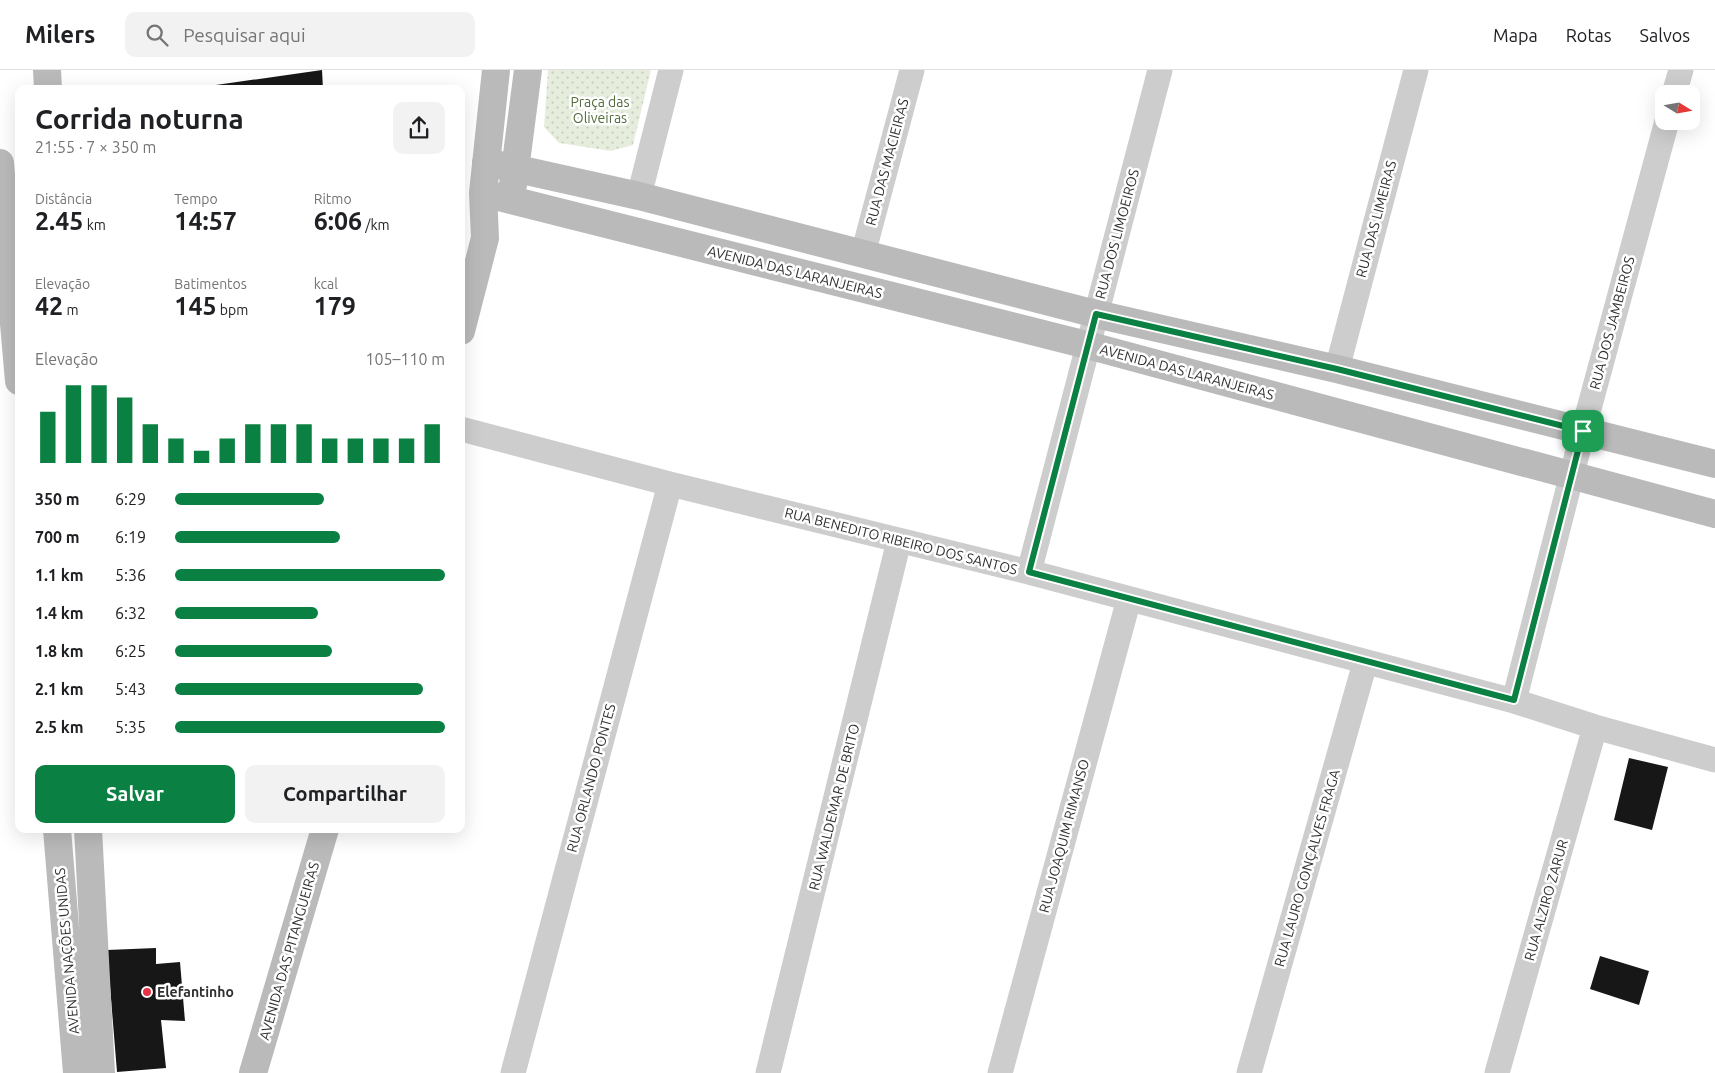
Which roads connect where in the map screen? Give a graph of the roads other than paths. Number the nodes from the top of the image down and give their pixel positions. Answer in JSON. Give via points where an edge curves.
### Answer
{"nodes":[{"id":1,"x":47,"y":70,"type":"edge"},
{"id":2,"x":496,"y":70,"type":"edge"},
{"id":3,"x":528,"y":70,"type":"edge"},
{"id":4,"x":671,"y":70,"type":"edge"},
{"id":5,"x":912,"y":70,"type":"edge"},
{"id":6,"x":1160,"y":70,"type":"edge"},
{"id":7,"x":1416,"y":70,"type":"edge"},
{"id":8,"x":1680,"y":70,"type":"edge"},
{"id":9,"x":48,"y":85,"type":"edge"},
{"id":10,"x":1676,"y":85,"type":"edge"},
{"id":11,"x":1665,"y":130,"type":"edge"},
{"id":12,"x":486,"y":162,"type":"junction"},
{"id":13,"x":0,"y":163,"type":"edge"},
{"id":14,"x":516,"y":168,"type":"junction"},
{"id":15,"x":482,"y":193,"type":"junction"},
{"id":16,"x":639,"y":196,"type":"junction"},
{"id":17,"x":509,"y":200,"type":"junction"},
{"id":18,"x":485,"y":238,"type":"junction"},
{"id":19,"x":863,"y":254,"type":"junction"},
{"id":20,"x":1096,"y":314,"type":"junction"},
{"id":21,"x":465,"y":316,"type":"edge"},
{"id":22,"x":15,"y":335,"type":"edge"},
{"id":23,"x":1087,"y":345,"type":"junction"},
{"id":24,"x":1337,"y":369,"type":"junction"},
{"id":25,"x":465,"y":430,"type":"edge"},
{"id":26,"x":1583,"y":431,"type":"junction"},
{"id":27,"x":1715,"y":464,"type":"edge"},
{"id":28,"x":1571,"y":476,"type":"junction"},
{"id":29,"x":670,"y":484,"type":"junction"},
{"id":30,"x":1715,"y":514,"type":"edge"},
{"id":31,"x":899,"y":541,"type":"junction"},
{"id":32,"x":1029,"y":572,"type":"junction"},
{"id":33,"x":1129,"y":599,"type":"junction"},
{"id":34,"x":1365,"y":663,"type":"junction"},
{"id":35,"x":1514,"y":700,"type":"junction"},
{"id":36,"x":1595,"y":726,"type":"junction"},
{"id":37,"x":1715,"y":760,"type":"edge"},
{"id":38,"x":57,"y":833,"type":"edge"},
{"id":39,"x":88,"y":833,"type":"edge"},
{"id":40,"x":324,"y":833,"type":"edge"},
{"id":41,"x":77,"y":1073,"type":"edge"},
{"id":42,"x":101,"y":1073,"type":"edge"},
{"id":43,"x":253,"y":1073,"type":"edge"},
{"id":44,"x":513,"y":1073,"type":"edge"},
{"id":45,"x":768,"y":1073,"type":"edge"},
{"id":46,"x":1000,"y":1073,"type":"edge"},
{"id":47,"x":1249,"y":1073,"type":"edge"},
{"id":48,"x":1497,"y":1073,"type":"edge"}],
"edges":[{"from":1,"to":9,"type":"street"},
{"from":2,"to":12,"type":"street"},
{"from":3,"to":14,"type":"street"},
{"from":4,"to":16,"type":"street"},
{"from":5,"to":19,"type":"street","name":"RUA DAS MACIEIRAS"},
{"from":6,"to":20,"type":"street","name":"RUA DOS LIMOEIROS"},
{"from":7,"to":24,"type":"street","name":"RUA DAS LIMEIRAS"},
{"from":8,"to":10,"type":"street"},
{"from":11,"to":26,"type":"street","name":"RUA DOS JAMBEIROS"},
{"from":12,"to":14,"type":"street"},
{"from":12,"to":15,"type":"street"},
{"from":13,"to":22,"type":"street"},
{"from":14,"to":16,"type":"street"},
{"from":14,"to":17,"type":"street"},
{"from":15,"to":17,"type":"street","name":"AVENIDA DAS LARANJEIRAS"},
{"from":15,"to":18,"type":"street"},
{"from":16,"to":19,"type":"street"},
{"from":17,"to":18,"type":"street"},
{"from":17,"to":23,"type":"street","name":"AVENIDA DAS LARANJEIRAS"},
{"from":18,"to":21,"type":"street"},
{"from":19,"to":20,"type":"street"},
{"from":20,"to":23,"type":"street","name":"RUA DOS LIMOEIROS"},
{"from":20,"to":24,"type":"street"},
{"from":23,"to":28,"type":"street","name":"AVENIDA DAS LARANJEIRAS"},
{"from":23,"to":32,"type":"street","name":"RUA DOS LIMOEIROS"},
{"from":24,"to":26,"type":"street"},
{"from":25,"to":29,"type":"street","name":"RUA BENEDITO RIBEIRO DOS SANTOS"},
{"from":26,"to":27,"type":"street"},
{"from":26,"to":28,"type":"street","name":"RUA DOS JAMBEIROS"},
{"from":28,"to":30,"type":"street","name":"AVENIDA DAS LARANJEIRAS"},
{"from":28,"to":35,"type":"street","name":"RUA DOS JAMBEIROS"},
{"from":29,"to":31,"type":"street","name":"RUA BENEDITO RIBEIRO DOS SANTOS"},
{"from":29,"to":44,"type":"street","name":"RUA ORLANDO PONTES"},
{"from":31,"to":32,"type":"street","name":"RUA BENEDITO RIBEIRO DOS SANTOS"},
{"from":31,"to":45,"type":"street","name":"RUA WALDEMAR DE BRITO"},
{"from":32,"to":33,"type":"street","name":"RUA BENEDITO RIBEIRO DOS SANTOS"},
{"from":33,"to":34,"type":"street","name":"RUA BENEDITO RIBEIRO DOS SANTOS"},
{"from":33,"to":46,"type":"street","name":"RUA JOAQUIM RIMANSO"},
{"from":34,"to":35,"type":"street","name":"RUA BENEDITO RIBEIRO DOS SANTOS"},
{"from":34,"to":47,"type":"street","name":"RUA LAURO GONÇALVES FRAGA"},
{"from":35,"to":36,"type":"street","name":"RUA BENEDITO RIBEIRO DOS SANTOS"},
{"from":36,"to":37,"type":"street","name":"RUA BENEDITO RIBEIRO DOS SANTOS"},
{"from":36,"to":48,"type":"street","name":"RUA ALZIRO ZARUR"},
{"from":38,"to":41,"type":"street","name":"AVENIDA NAÇÕES UNIDAS"},
{"from":39,"to":42,"type":"street","name":"AVENIDA NAÇÕES UNIDAS"},
{"from":40,"to":43,"type":"street","name":"AVENIDA DAS PITANGUEIRAS"}]}
